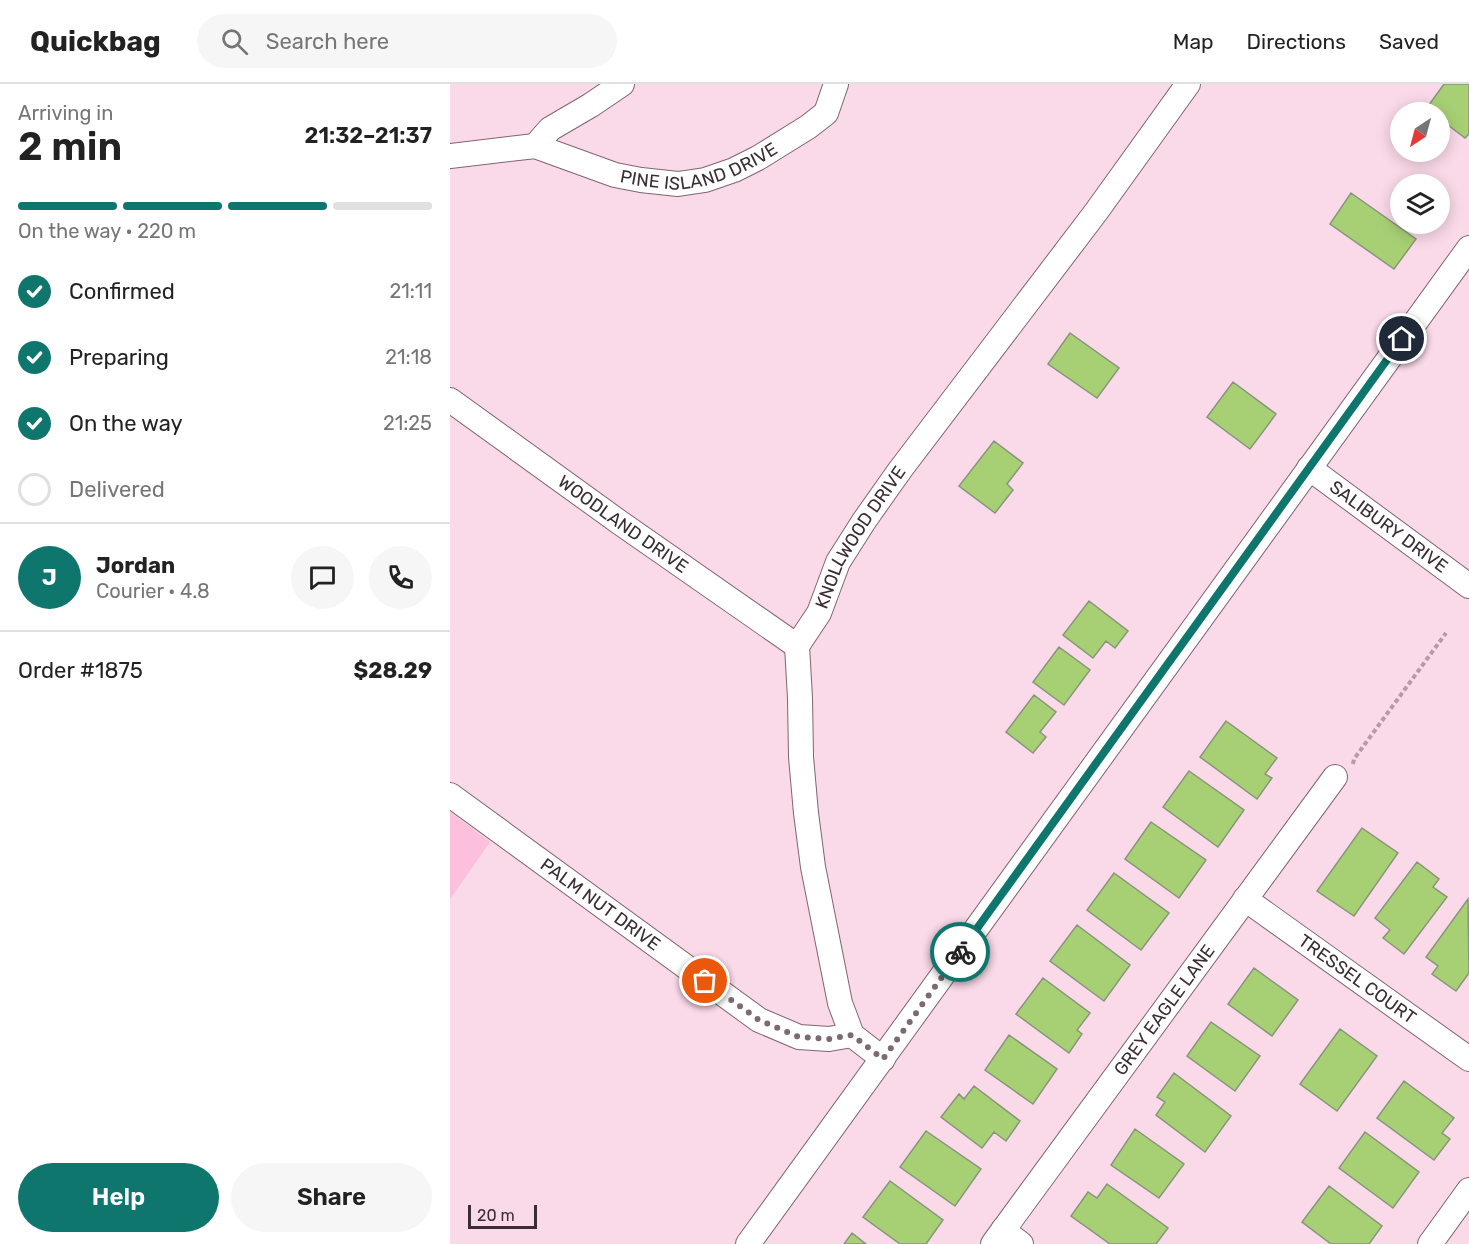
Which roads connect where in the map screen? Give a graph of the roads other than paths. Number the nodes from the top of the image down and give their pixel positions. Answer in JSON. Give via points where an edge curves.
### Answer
{"nodes":[{"id":1,"x":622,"y":84,"type":"edge"},
{"id":2,"x":836,"y":84,"type":"edge"},
{"id":3,"x":1188,"y":84,"type":"edge"},
{"id":4,"x":535,"y":146,"type":"junction"},
{"id":5,"x":450,"y":156,"type":"edge"},
{"id":6,"x":1469,"y":248,"type":"edge"},
{"id":7,"x":450,"y":400,"type":"edge"},
{"id":8,"x":1309,"y":468,"type":"junction"},
{"id":9,"x":1469,"y":586,"type":"edge"},
{"id":10,"x":797,"y":646,"type":"junction"},
{"id":11,"x":1343,"y":773,"type":"road end"},
{"id":12,"x":450,"y":795,"type":"edge"},
{"id":13,"x":1245,"y":899,"type":"junction"},
{"id":14,"x":852,"y":1035,"type":"junction"},
{"id":15,"x":883,"y":1059,"type":"junction"},
{"id":16,"x":1469,"y":1059,"type":"edge"},
{"id":17,"x":1469,"y":1190,"type":"edge"},
{"id":18,"x":1006,"y":1239,"type":"edge"},
{"id":19,"x":748,"y":1244,"type":"edge"},
{"id":20,"x":1430,"y":1244,"type":"edge"}],
"edges":[{"from":1,"to":4,"type":"street","via":[[550,129]]},
{"from":2,"to":4,"type":"street","name":"PINE ISLAND DRIVE","via":[[826,113],[808,127],[750,162],[705,180],[678,184],[624,177]]},
{"from":3,"to":10,"type":"street","name":"KNOLLWOOD DRIVE","via":[[864,521],[838,562],[819,613]]},
{"from":4,"to":5,"type":"street","name":"PINE ISLAND DRIVE"},
{"from":6,"to":8,"type":"street"},
{"from":7,"to":10,"type":"street","name":"WOODLAND DRIVE"},
{"from":8,"to":9,"type":"street","name":"SALIBURY DRIVE"},
{"from":8,"to":15,"type":"street"},
{"from":10,"to":14,"type":"street","via":[[801,757],[813,867],[840,1003]]},
{"from":11,"to":13,"type":"street","name":"GREY EAGLE LANE"},
{"from":12,"to":14,"type":"street","name":"PALM NUT DRIVE","via":[[759,1020],[799,1037],[829,1039]]},
{"from":13,"to":16,"type":"street","name":"TRESSEL COURT"},
{"from":13,"to":18,"type":"street","name":"GREY EAGLE LANE"},
{"from":14,"to":15,"type":"street"},
{"from":15,"to":19,"type":"street"},
{"from":17,"to":20,"type":"street"}]}
